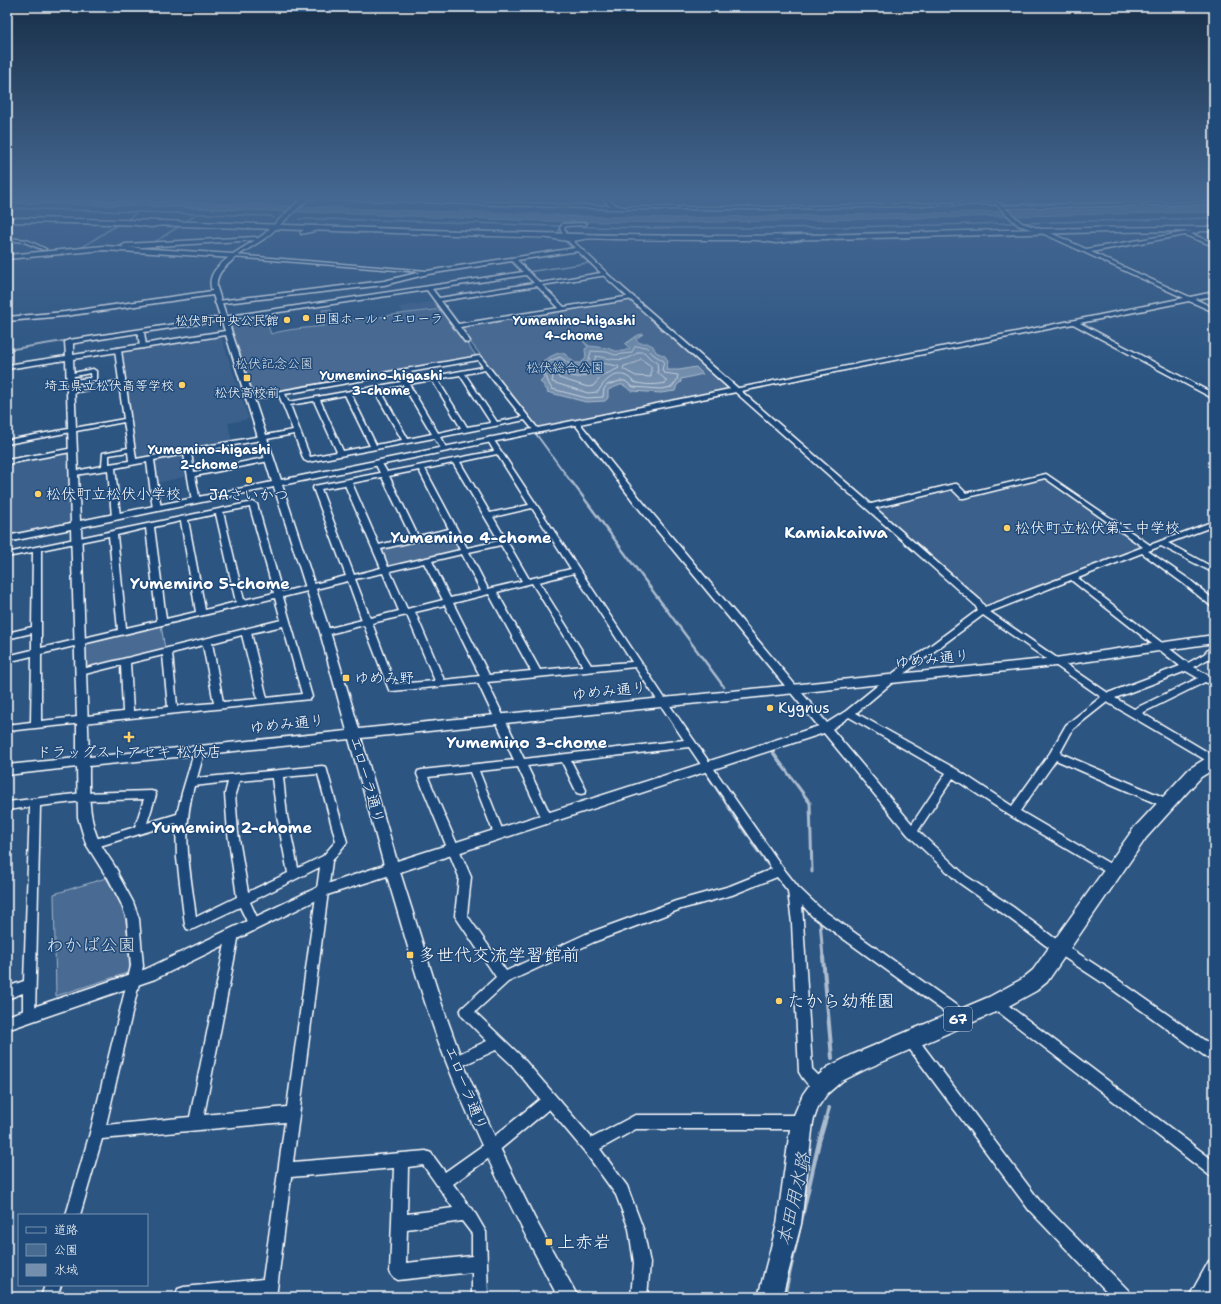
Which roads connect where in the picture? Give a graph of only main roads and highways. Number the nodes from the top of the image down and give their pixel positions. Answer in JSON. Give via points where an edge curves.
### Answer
{"nodes":[{"id":1,"x":1214,"y":761,"type":"edge"},
{"id":2,"x":770,"y":1297,"type":"edge"}],
"edges":[{"from":1,"to":2,"type":"main road","number":"67","via":[[1195,773],[1140,833],[1061,948],[1029,986],[841,1071],[820,1087],[810,1101],[802,1122],[789,1224]]}]}
